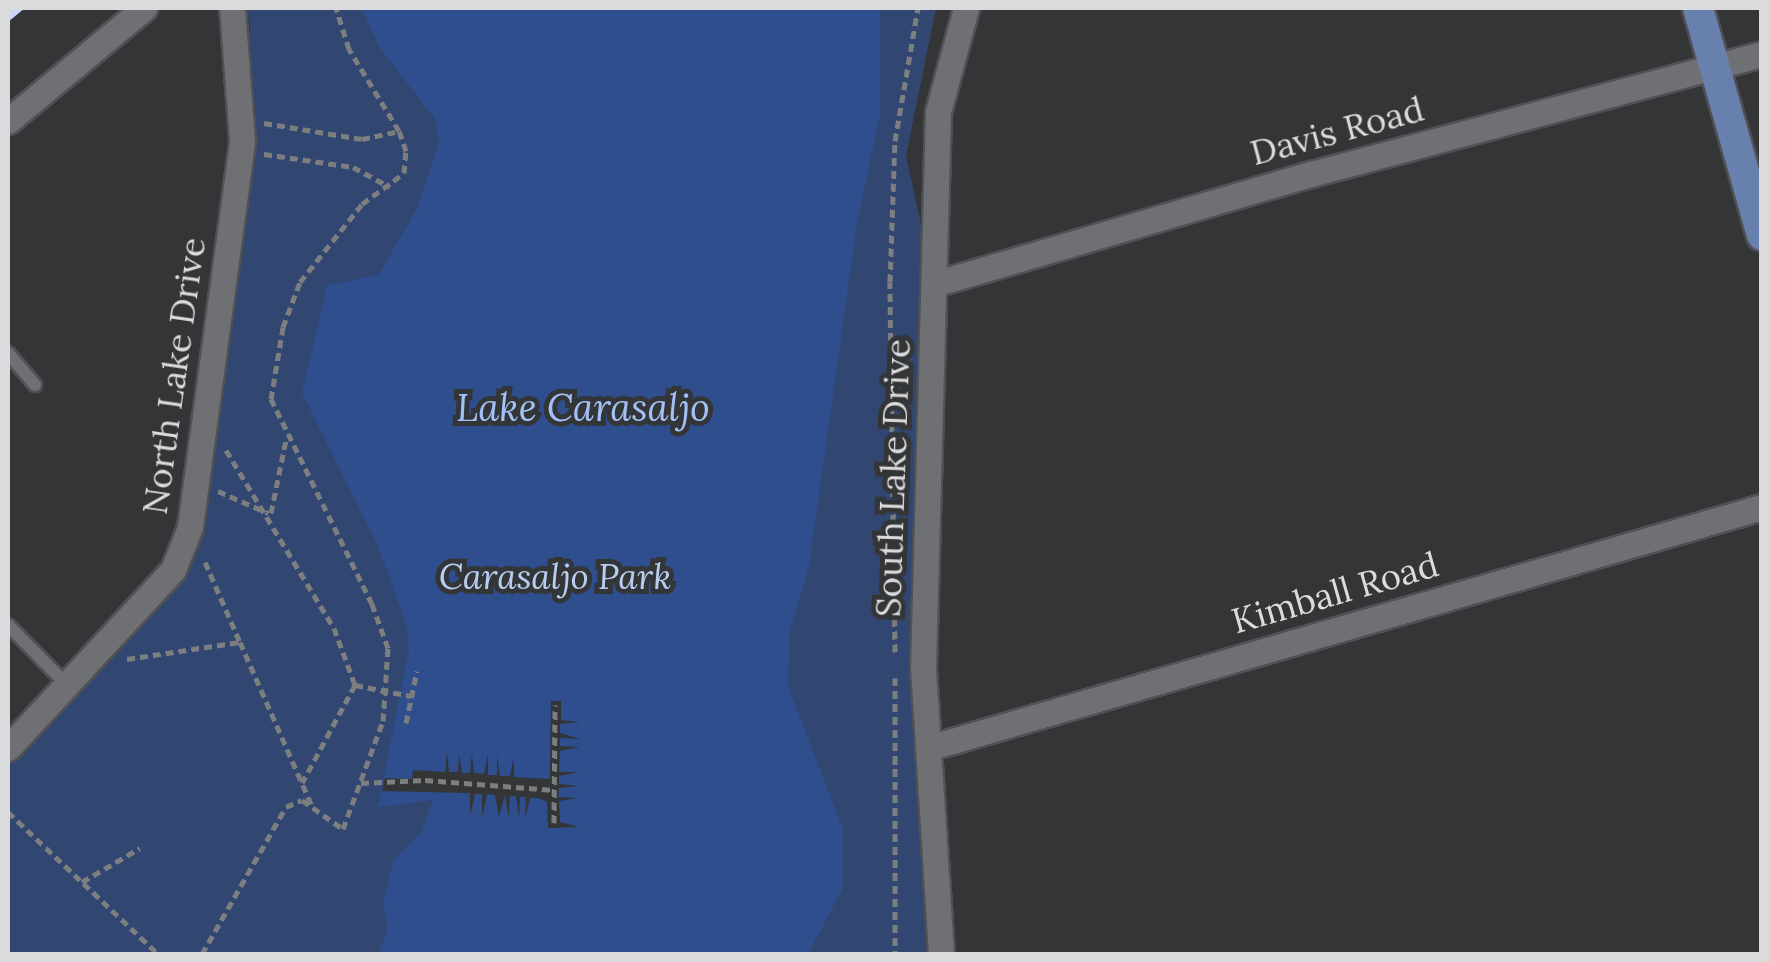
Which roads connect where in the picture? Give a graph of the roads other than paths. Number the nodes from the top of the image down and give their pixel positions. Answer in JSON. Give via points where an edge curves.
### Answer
{"nodes":[{"id":1,"x":144,"y":8,"type":"edge"},
{"id":2,"x":232,"y":8,"type":"edge"},
{"id":3,"x":966,"y":8,"type":"edge"},
{"id":4,"x":1698,"y":8,"type":"edge"},
{"id":5,"x":1762,"y":54,"type":"edge"},
{"id":6,"x":1714,"y":68,"type":"junction"},
{"id":7,"x":8,"y":122,"type":"edge"},
{"id":8,"x":1762,"y":235,"type":"edge"},
{"id":9,"x":934,"y":284,"type":"junction"},
{"id":10,"x":8,"y":353,"type":"edge"},
{"id":11,"x":34,"y":385,"type":"dead end"},
{"id":12,"x":1762,"y":507,"type":"edge"},
{"id":13,"x":8,"y":625,"type":"edge"},
{"id":14,"x":68,"y":687,"type":"junction"},
{"id":15,"x":8,"y":748,"type":"edge"},
{"id":16,"x":928,"y":748,"type":"junction"},
{"id":17,"x":941,"y":954,"type":"edge"}],
"edges":[{"from":1,"to":7,"type":"street"},
{"from":2,"to":14,"type":"street","name":"North Lake Drive","via":[[241,150],[190,527],[173,570]]},
{"from":3,"to":9,"type":"street","name":"South Lake Drive","via":[[938,112]]},
{"from":4,"to":6,"type":"main road"},
{"from":5,"to":6,"type":"street","name":"Davis Road"},
{"from":6,"to":8,"type":"main road"},
{"from":6,"to":9,"type":"street","name":"Davis Road","via":[[1310,174]]},
{"from":9,"to":16,"type":"street","name":"South Lake Drive","via":[[923,668]]},
{"from":10,"to":11,"type":"lane"},
{"from":12,"to":16,"type":"street","name":"Kimball Road"},
{"from":13,"to":14,"type":"lane"},
{"from":14,"to":15,"type":"street","name":"North Lake Drive"},
{"from":16,"to":17,"type":"street","name":"South Lake Drive"}]}
